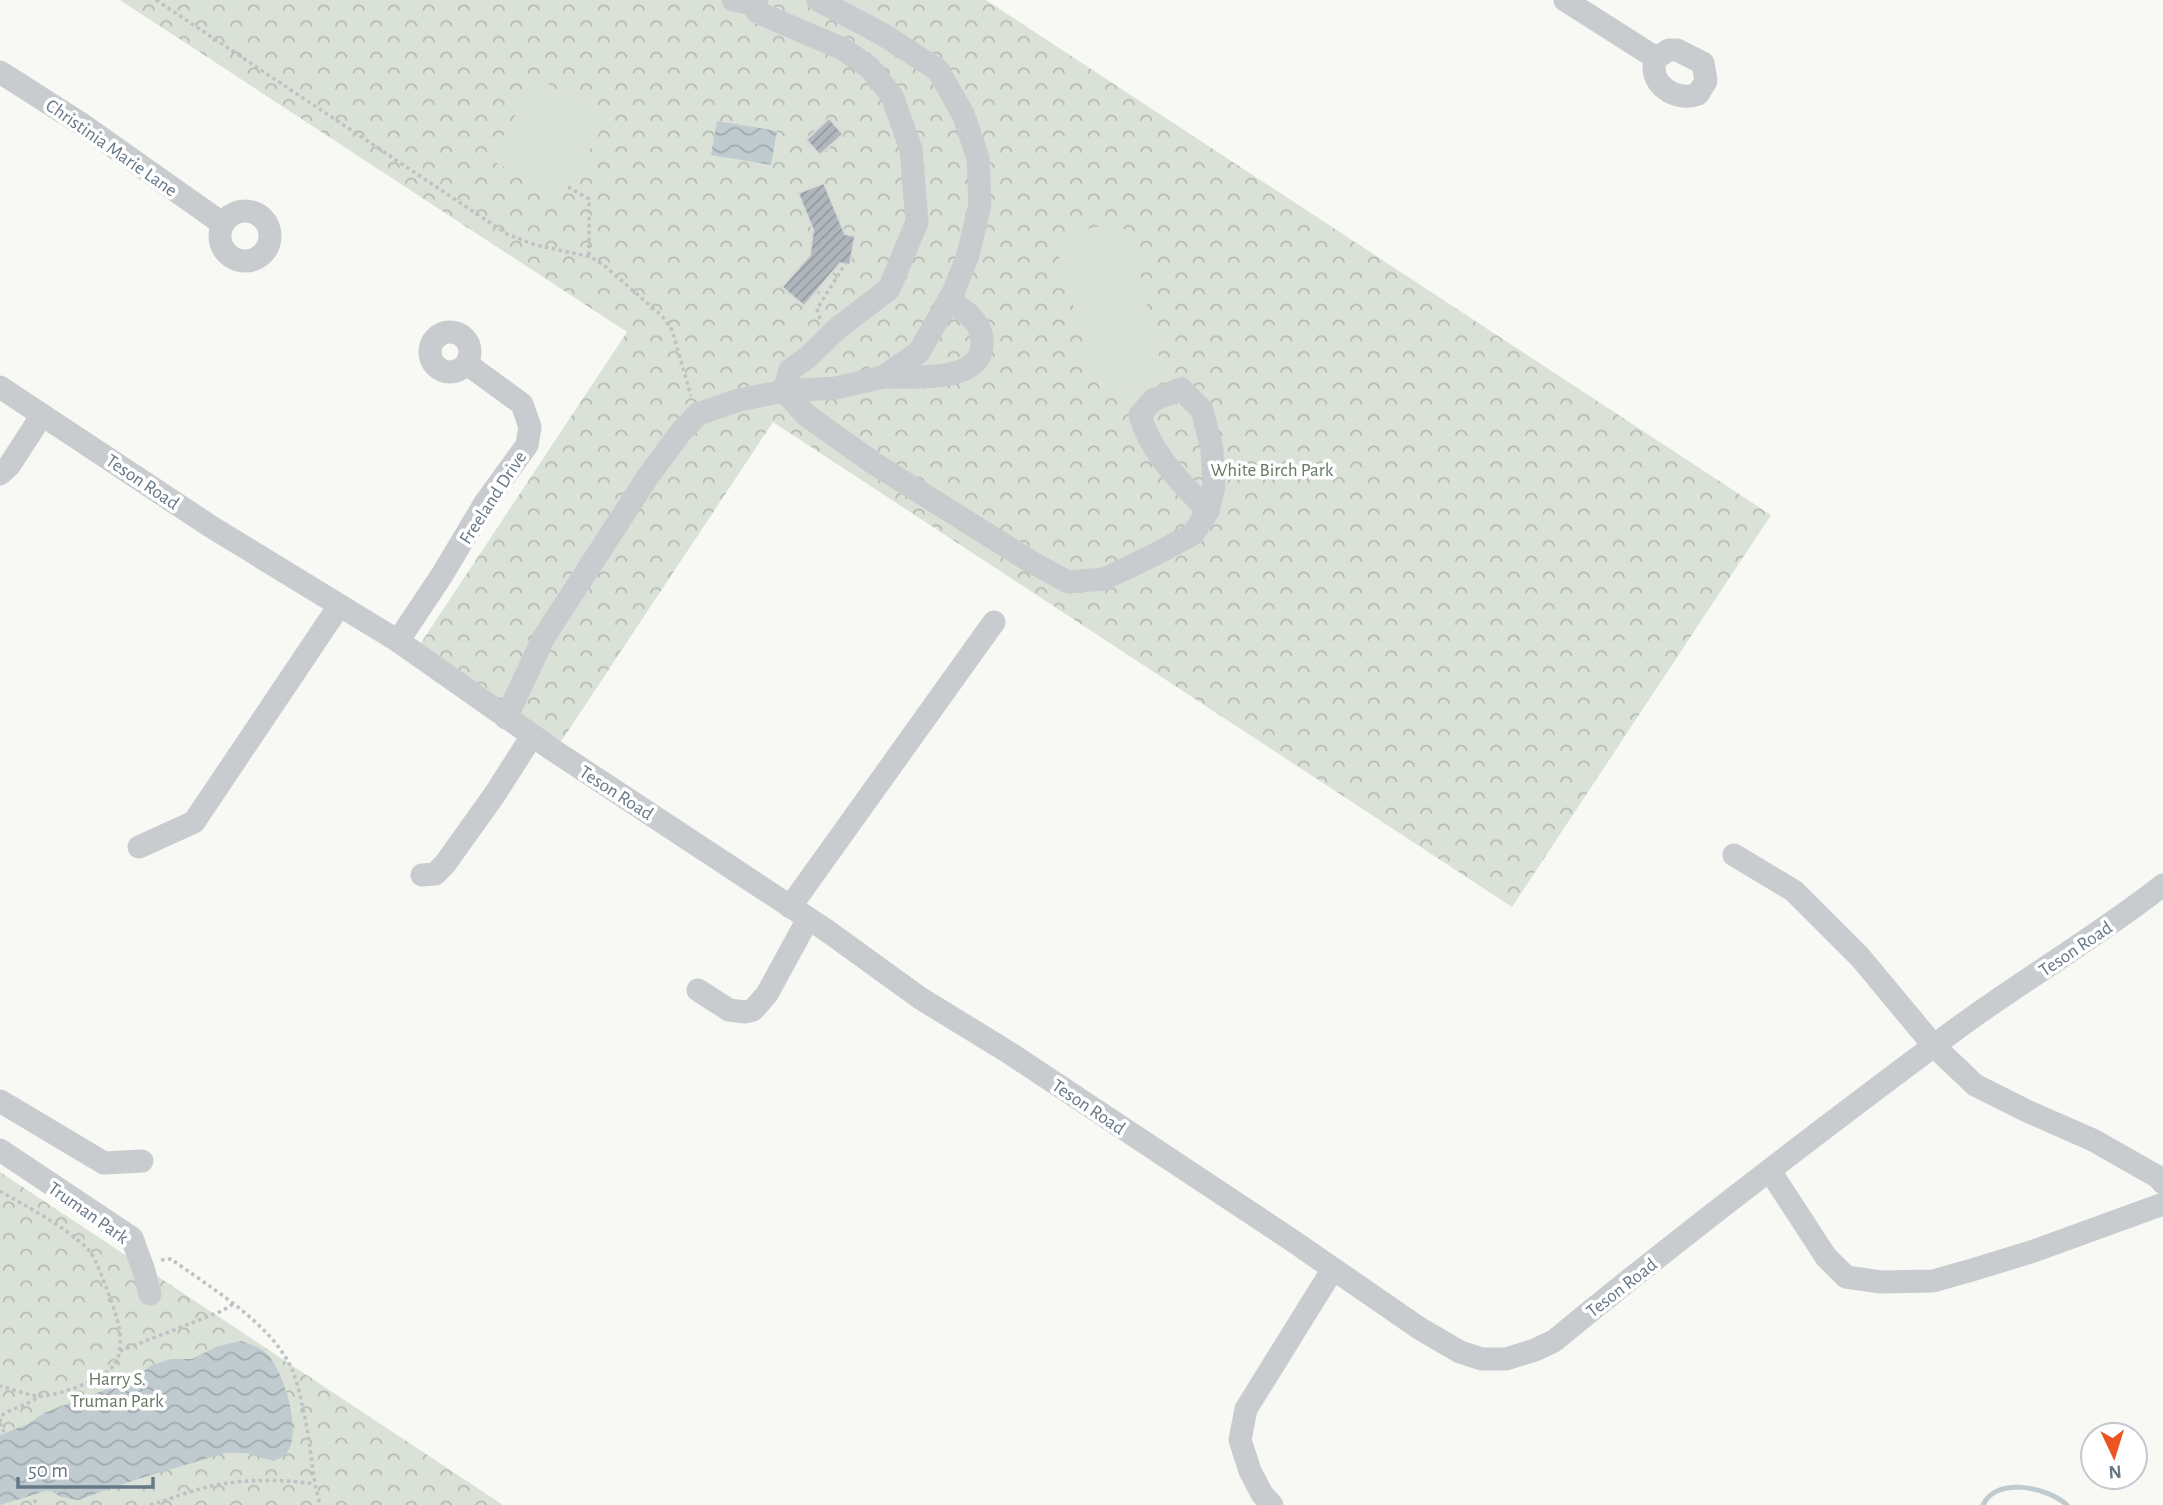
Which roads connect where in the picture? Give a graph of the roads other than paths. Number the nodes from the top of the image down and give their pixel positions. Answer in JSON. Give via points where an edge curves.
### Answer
{"nodes":[{"id":1,"x":818,"y":0,"type":"edge"},
{"id":2,"x":1565,"y":0,"type":"edge"},
{"id":3,"x":748,"y":1,"type":"edge"},
{"id":4,"x":1656,"y":58,"type":"dead end"},
{"id":5,"x":0,"y":72,"type":"edge"},
{"id":6,"x":223,"y":224,"type":"dead end"},
{"id":7,"x":949,"y":300,"type":"junction"},
{"id":8,"x":467,"y":364,"type":"dead end"},
{"id":9,"x":883,"y":377,"type":"junction"},
{"id":10,"x":0,"y":387,"type":"edge"},
{"id":11,"x":784,"y":391,"type":"junction"},
{"id":12,"x":42,"y":415,"type":"junction"},
{"id":13,"x":0,"y":474,"type":"edge"},
{"id":14,"x":1208,"y":511,"type":"junction"},
{"id":15,"x":339,"y":606,"type":"junction"},
{"id":16,"x":994,"y":622,"type":"dead end"},
{"id":17,"x":398,"y":641,"type":"junction"},
{"id":18,"x":506,"y":718,"type":"junction"},
{"id":19,"x":531,"y":736,"type":"junction"},
{"id":20,"x":139,"y":847,"type":"dead end"},
{"id":21,"x":1734,"y":855,"type":"dead end"},
{"id":22,"x":422,"y":875,"type":"dead end"},
{"id":23,"x":2163,"y":885,"type":"edge"},
{"id":24,"x":799,"y":913,"type":"junction"},
{"id":25,"x":698,"y":990,"type":"dead end"},
{"id":26,"x":1934,"y":1046,"type":"junction"},
{"id":27,"x":0,"y":1101,"type":"edge"},
{"id":28,"x":0,"y":1150,"type":"edge"},
{"id":29,"x":142,"y":1161,"type":"dead end"},
{"id":30,"x":1770,"y":1171,"type":"junction"},
{"id":31,"x":2163,"y":1183,"type":"edge"},
{"id":32,"x":2163,"y":1204,"type":"edge"},
{"id":33,"x":1333,"y":1269,"type":"junction"},
{"id":34,"x":149,"y":1294,"type":"dead end"},
{"id":35,"x":1272,"y":1505,"type":"edge"}],
"edges":[{"from":1,"to":7,"type":"street","via":[[938,70],[963,114],[978,158],[980,204],[968,255]]},
{"from":2,"to":4,"type":"street"},
{"from":3,"to":11,"type":"street","via":[[757,12],[843,49],[870,68],[892,96],[911,149],[917,222],[890,289],[790,370]]},
{"from":5,"to":6,"type":"street","name":"Christinia Marie Lane"},
{"from":7,"to":9,"type":"street","via":[[919,352]]},
{"from":7,"to":9,"type":"street","via":[[969,314],[983,332],[977,362],[967,370],[948,374]]},
{"from":8,"to":17,"type":"street","name":"Freeland Drive","via":[[522,404],[530,427],[527,445]]},
{"from":9,"to":11,"type":"street","via":[[836,388]]},
{"from":10,"to":12,"type":"street","name":"Teson Road"},
{"from":11,"to":14,"type":"street","via":[[806,415],[874,464],[1068,582],[1104,579],[1154,555],[1193,534]]},
{"from":11,"to":18,"type":"street","via":[[698,414],[680,433],[544,637]]},
{"from":12,"to":13,"type":"street"},
{"from":12,"to":15,"type":"street","name":"Teson Road"},
{"from":14,"to":14,"type":"street","via":[[1214,486],[1212,449],[1202,410],[1181,388],[1153,400],[1140,415],[1146,436],[1168,468]]},
{"from":15,"to":17,"type":"street","name":"Teson Road"},
{"from":15,"to":20,"type":"street","via":[[194,822]]},
{"from":16,"to":24,"type":"street"},
{"from":17,"to":18,"type":"street","name":"Teson Road"},
{"from":18,"to":19,"type":"street","name":"Teson Road"},
{"from":19,"to":22,"type":"street","via":[[444,864],[435,874]]},
{"from":19,"to":24,"type":"street","name":"Teson Road"},
{"from":21,"to":26,"type":"street","via":[[1794,891],[1860,957]]},
{"from":23,"to":26,"type":"street","name":"Teson Road"},
{"from":24,"to":25,"type":"street","via":[[767,994],[753,1010],[729,1010]]},
{"from":24,"to":33,"type":"street","name":"Teson Road","via":[[920,998]]},
{"from":26,"to":30,"type":"street","name":"Teson Road"},
{"from":26,"to":31,"type":"street","via":[[1975,1085],[2093,1140]]},
{"from":27,"to":29,"type":"street","via":[[104,1163]]},
{"from":28,"to":34,"type":"street","name":"Truman Park","via":[[132,1238]]},
{"from":30,"to":32,"type":"street","via":[[1826,1257],[1846,1277],[1881,1282],[1933,1281],[2031,1252]]},
{"from":30,"to":33,"type":"street","name":"Teson Road","via":[[1554,1341],[1506,1359],[1482,1359],[1460,1352]]},
{"from":33,"to":35,"type":"street","via":[[1247,1409],[1240,1440],[1250,1471]]}]}
